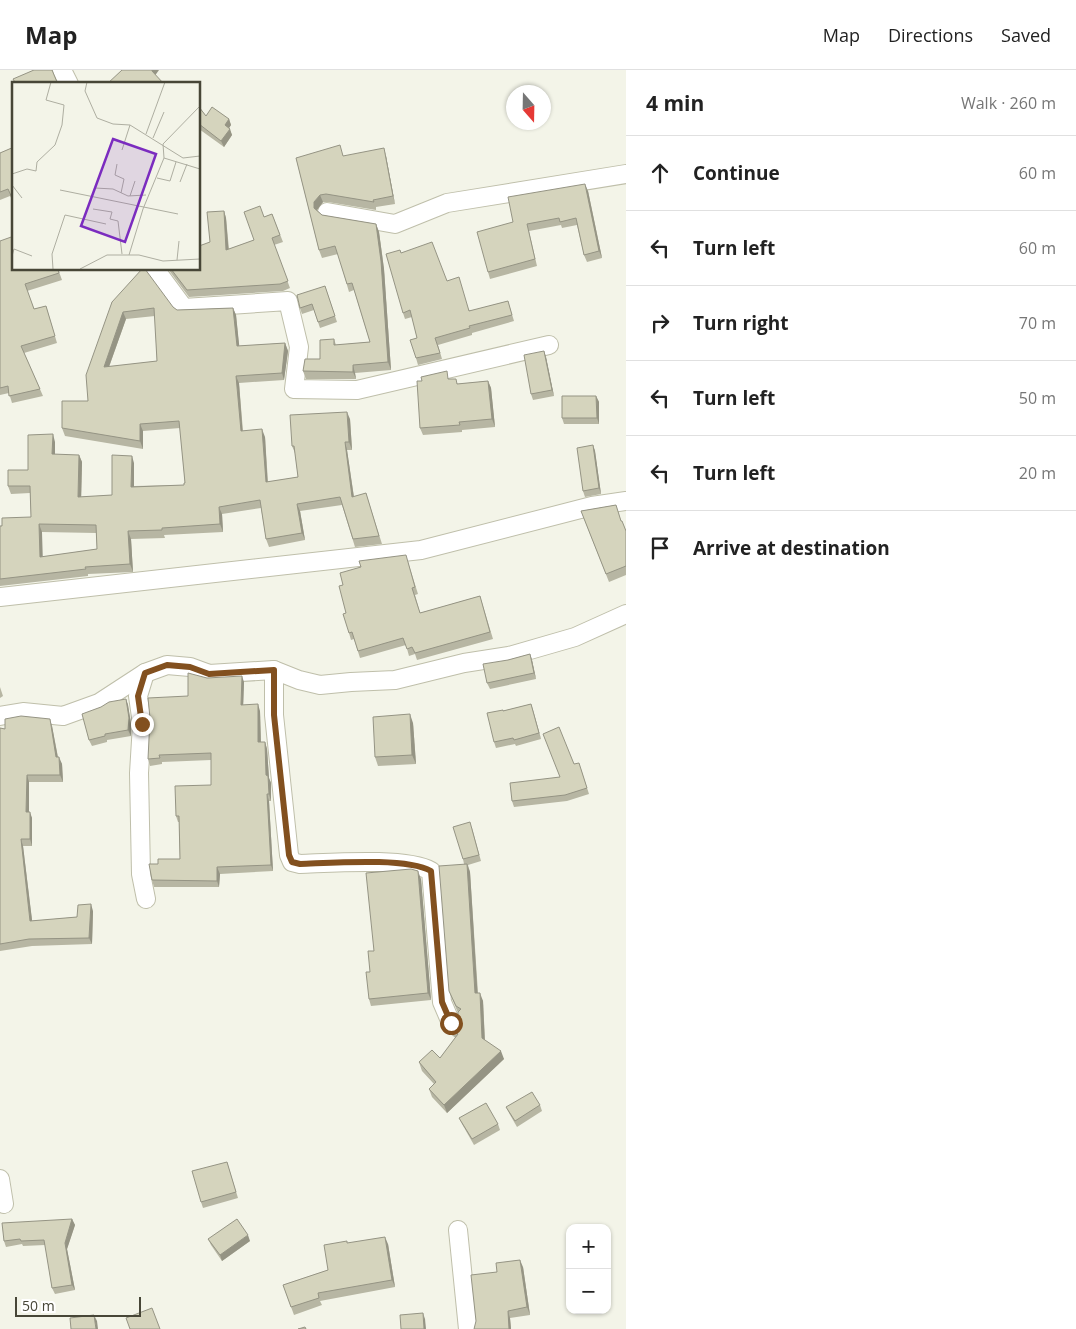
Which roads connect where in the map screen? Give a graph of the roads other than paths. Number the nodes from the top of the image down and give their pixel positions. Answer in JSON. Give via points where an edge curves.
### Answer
{"nodes":[{"id":1,"x":62,"y":70,"type":"edge"},
{"id":2,"x":69,"y":82,"type":"edge"},
{"id":3,"x":626,"y":174,"type":"edge"},
{"id":4,"x":326,"y":212,"type":"dead end"},
{"id":5,"x":156,"y":270,"type":"edge"},
{"id":6,"x":549,"y":345,"type":"dead end"},
{"id":7,"x":626,"y":501,"type":"edge"},
{"id":8,"x":0,"y":597,"type":"edge"},
{"id":9,"x":626,"y":614,"type":"edge"},
{"id":10,"x":274,"y":670,"type":"junction"},
{"id":11,"x":145,"y":673,"type":"junction"},
{"id":12,"x":0,"y":716,"type":"edge"},
{"id":13,"x":146,"y":899,"type":"dead end"},
{"id":14,"x":451,"y":1023,"type":"edge"},
{"id":15,"x":0,"y":1179,"type":"edge"},
{"id":16,"x":4,"y":1204,"type":"dead end"},
{"id":17,"x":458,"y":1230,"type":"dead end"},
{"id":18,"x":468,"y":1329,"type":"edge"}],
"edges":[{"from":1,"to":2,"type":"street"},
{"from":3,"to":4,"type":"street","via":[[447,203],[395,224]]},
{"from":5,"to":6,"type":"street","via":[[184,308],[288,300],[299,346],[294,389],[357,390]]},
{"from":7,"to":8,"type":"street","via":[[592,506],[421,550]]},
{"from":9,"to":10,"type":"street","via":[[566,640],[394,680],[320,685]]},
{"from":10,"to":11,"type":"street","via":[[209,674],[190,667],[167,665]]},
{"from":10,"to":14,"type":"street","via":[[274,715],[292,862],[408,864],[431,871],[442,1002]]},
{"from":11,"to":12,"type":"street","via":[[99,703],[63,716],[23,712]]},
{"from":11,"to":13,"type":"street","via":[[138,696],[142,724],[139,773],[141,874]]},
{"from":15,"to":16,"type":"street"},
{"from":17,"to":18,"type":"street"}]}
